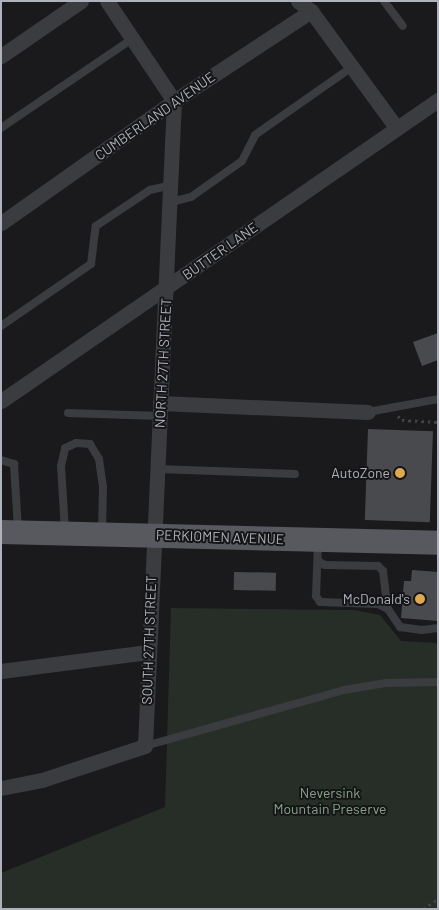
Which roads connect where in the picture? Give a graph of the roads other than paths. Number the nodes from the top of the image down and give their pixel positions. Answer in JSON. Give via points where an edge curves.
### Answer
{"nodes":[{"id":1,"x":82,"y":1,"type":"edge"},
{"id":2,"x":107,"y":1,"type":"edge"},
{"id":3,"x":298,"y":1,"type":"edge"},
{"id":4,"x":384,"y":1,"type":"edge"},
{"id":5,"x":311,"y":11,"type":"junction"},
{"id":6,"x":403,"y":26,"type":"dead end"},
{"id":7,"x":132,"y":39,"type":"junction"},
{"id":8,"x":1,"y":56,"type":"edge"},
{"id":9,"x":352,"y":67,"type":"junction"},
{"id":10,"x":438,"y":100,"type":"edge"},
{"id":11,"x":174,"y":102,"type":"junction"},
{"id":12,"x":396,"y":127,"type":"junction"},
{"id":13,"x":1,"y":128,"type":"edge"},
{"id":14,"x":171,"y":185,"type":"junction"},
{"id":15,"x":171,"y":202,"type":"junction"},
{"id":16,"x":1,"y":223,"type":"edge"},
{"id":17,"x":167,"y":288,"type":"junction"},
{"id":18,"x":1,"y":326,"type":"edge"},
{"id":19,"x":438,"y":399,"type":"edge"},
{"id":20,"x":1,"y":401,"type":"edge"},
{"id":21,"x":160,"y":409,"type":"junction"},
{"id":22,"x":368,"y":412,"type":"joint"},
{"id":23,"x":68,"y":414,"type":"dead end"},
{"id":24,"x":1,"y":460,"type":"edge"},
{"id":25,"x":158,"y":469,"type":"junction"},
{"id":26,"x":295,"y":474,"type":"dead end"},
{"id":27,"x":10,"y":532,"type":"edge"},
{"id":28,"x":65,"y":533,"type":"junction"},
{"id":29,"x":102,"y":534,"type":"junction"},
{"id":30,"x":153,"y":535,"type":"junction"},
{"id":31,"x":438,"y":543,"type":"edge"},
{"id":32,"x":318,"y":550,"type":"junction"},
{"id":33,"x":388,"y":609,"type":"junction"},
{"id":34,"x":438,"y":628,"type":"edge"},
{"id":35,"x":148,"y":652,"type":"junction"},
{"id":36,"x":1,"y":671,"type":"edge"},
{"id":37,"x":438,"y":682,"type":"edge"},
{"id":38,"x":145,"y":746,"type":"junction"},
{"id":39,"x":1,"y":788,"type":"edge"}],
"edges":[{"from":1,"to":8,"type":"street"},
{"from":2,"to":7,"type":"street"},
{"from":3,"to":5,"type":"street"},
{"from":4,"to":6,"type":"lane"},
{"from":5,"to":9,"type":"street"},
{"from":5,"to":11,"type":"street","name":"CUMBERLAND AVENUE"},
{"from":7,"to":11,"type":"street"},
{"from":7,"to":13,"type":"lane"},
{"from":9,"to":12,"type":"street"},
{"from":9,"to":15,"type":"lane","via":[[255,135],[242,160],[235,166],[191,197]]},
{"from":10,"to":12,"type":"street","name":"BUTTER LANE"},
{"from":11,"to":14,"type":"street","name":"NORTH 27TH STREET"},
{"from":11,"to":16,"type":"street","name":"CUMBERLAND AVENUE"},
{"from":12,"to":17,"type":"street","name":"BUTTER LANE"},
{"from":14,"to":15,"type":"street","name":"NORTH 27TH STREET"},
{"from":14,"to":18,"type":"lane","via":[[150,190],[96,226],[91,264]]},
{"from":15,"to":17,"type":"street","name":"NORTH 27TH STREET"},
{"from":17,"to":20,"type":"street","name":"BUTTER LANE"},
{"from":17,"to":21,"type":"street","name":"NORTH 27TH STREET"},
{"from":19,"to":22,"type":"lane"},
{"from":21,"to":22,"type":"street"},
{"from":21,"to":23,"type":"lane"},
{"from":21,"to":25,"type":"street","name":"NORTH 27TH STREET"},
{"from":24,"to":27,"type":"lane","via":[[14,464]]},
{"from":25,"to":26,"type":"lane"},
{"from":25,"to":30,"type":"street","name":"NORTH 27TH STREET"},
{"from":27,"to":28,"type":"main road","name":"PERKIOMEN AVENUE"},
{"from":28,"to":29,"type":"main road","name":"PERKIOMEN AVENUE"},
{"from":28,"to":29,"type":"lane","via":[[61,466],[65,448],[76,443],[90,444],[96,449],[99,459],[103,486]]},
{"from":29,"to":30,"type":"main road","name":"PERKIOMEN AVENUE"},
{"from":30,"to":32,"type":"main road","name":"PERKIOMEN AVENUE"},
{"from":30,"to":35,"type":"street","name":"SOUTH 27TH STREET"},
{"from":31,"to":32,"type":"main road","name":"PERKIOMEN AVENUE"},
{"from":32,"to":33,"type":"lane","via":[[325,565],[378,566],[383,571]]},
{"from":32,"to":33,"type":"lane","via":[[316,596],[320,602],[378,604]]},
{"from":33,"to":34,"type":"lane","via":[[400,627]]},
{"from":35,"to":36,"type":"street"},
{"from":35,"to":38,"type":"street","name":"SOUTH 27TH STREET"},
{"from":37,"to":38,"type":"lane","via":[[386,683],[344,690]]},
{"from":38,"to":39,"type":"street","via":[[35,782]]}]}
